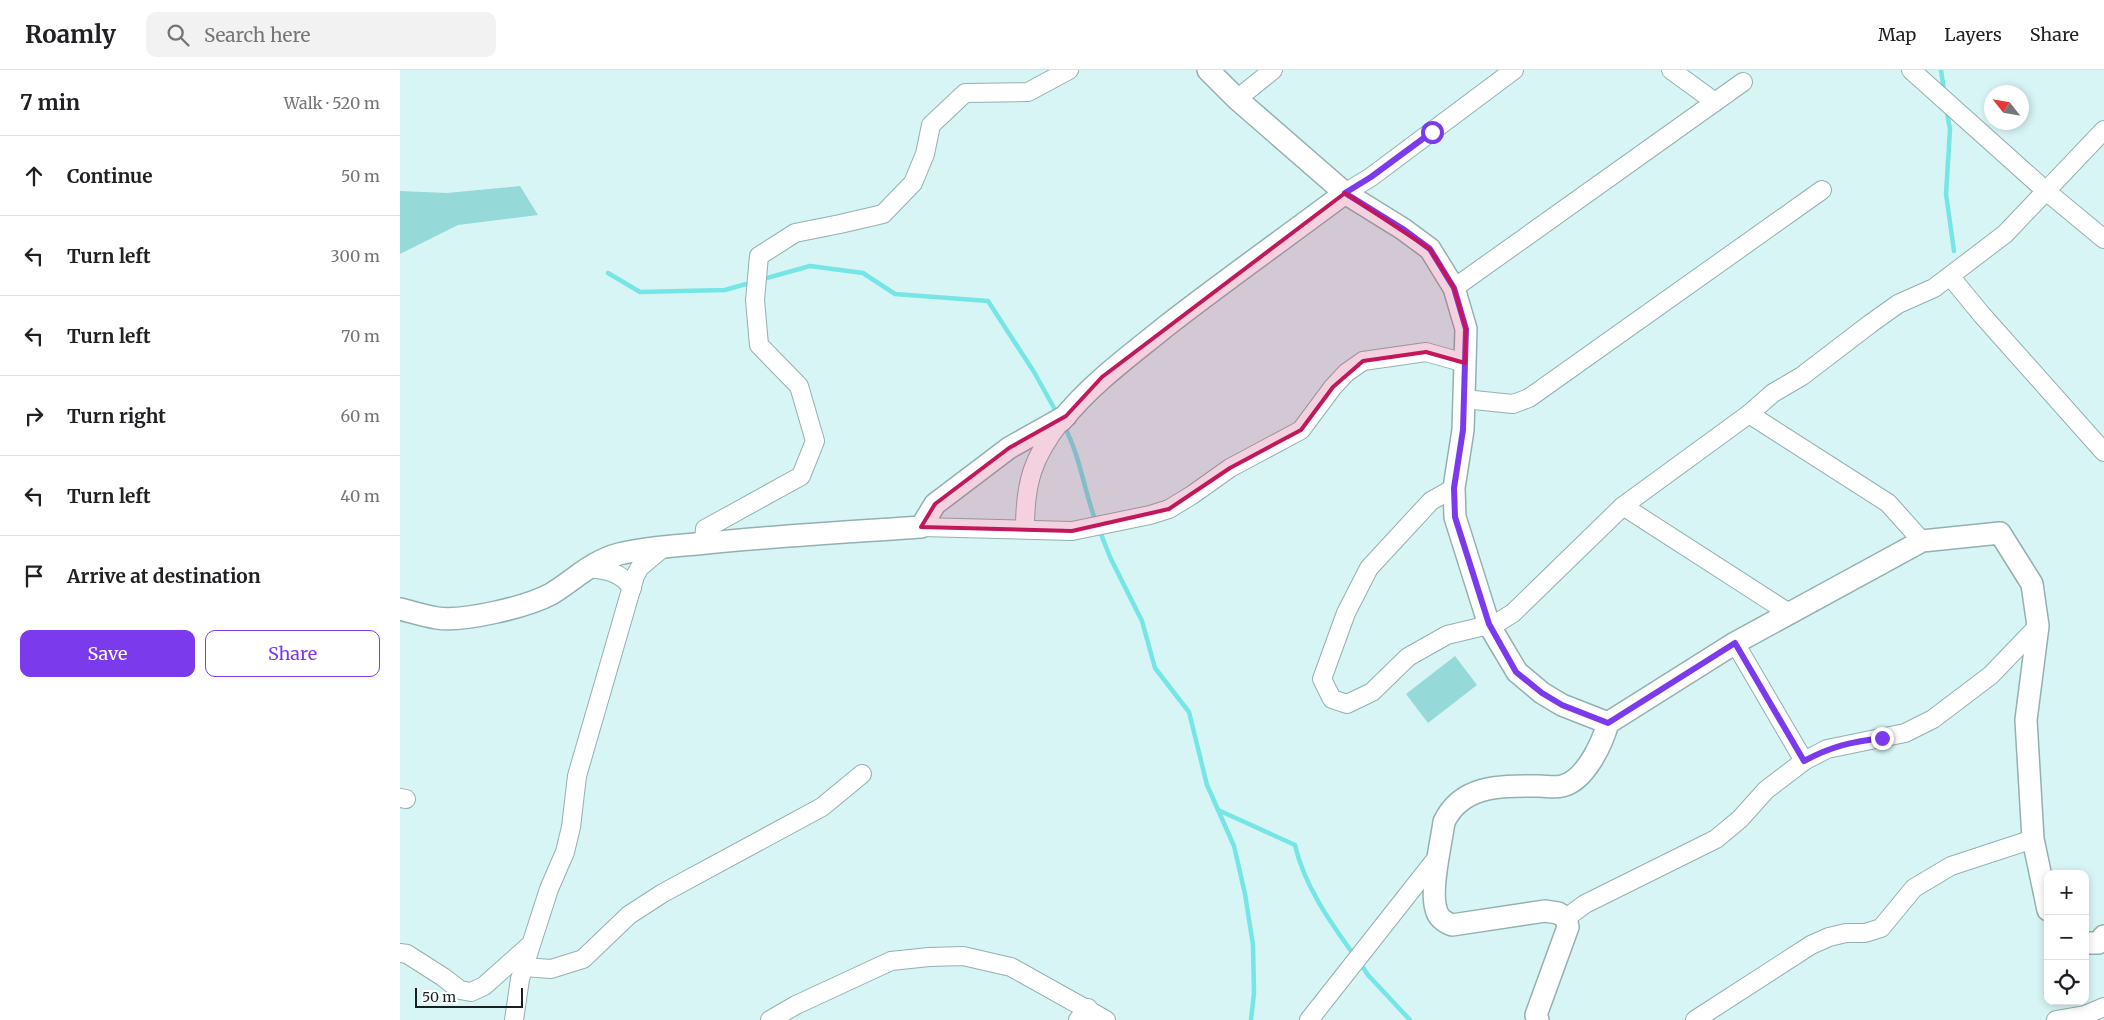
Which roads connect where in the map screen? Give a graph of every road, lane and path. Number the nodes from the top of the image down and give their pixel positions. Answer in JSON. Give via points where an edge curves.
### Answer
{"nodes":[{"id":1,"x":1069,"y":70,"type":"edge"},
{"id":2,"x":1208,"y":70,"type":"edge"},
{"id":3,"x":1273,"y":70,"type":"edge"},
{"id":4,"x":1514,"y":70,"type":"edge"},
{"id":5,"x":1671,"y":70,"type":"edge"},
{"id":6,"x":1911,"y":70,"type":"edge"},
{"id":7,"x":1743,"y":82,"type":"dead end"},
{"id":8,"x":1237,"y":99,"type":"junction"},
{"id":9,"x":1715,"y":102,"type":"junction"},
{"id":10,"x":2102,"y":137,"type":"edge"},
{"id":11,"x":1822,"y":190,"type":"dead end"},
{"id":12,"x":2046,"y":191,"type":"junction"},
{"id":13,"x":1345,"y":193,"type":"junction"},
{"id":14,"x":2104,"y":239,"type":"edge"},
{"id":15,"x":1950,"y":276,"type":"junction"},
{"id":16,"x":1454,"y":288,"type":"junction"},
{"id":17,"x":1465,"y":363,"type":"junction"},
{"id":18,"x":1464,"y":399,"type":"junction"},
{"id":19,"x":1749,"y":414,"type":"junction"},
{"id":20,"x":1064,"y":418,"type":"junction"},
{"id":21,"x":2104,"y":452,"type":"edge"},
{"id":22,"x":1454,"y":488,"type":"junction"},
{"id":23,"x":1623,"y":506,"type":"junction"},
{"id":24,"x":921,"y":527,"type":"junction"},
{"id":25,"x":1024,"y":528,"type":"junction"},
{"id":26,"x":1922,"y":541,"type":"junction"},
{"id":27,"x":704,"y":543,"type":"junction"},
{"id":28,"x":664,"y":548,"type":"junction"},
{"id":29,"x":586,"y":568,"type":"junction"},
{"id":30,"x":632,"y":588,"type":"junction"},
{"id":31,"x":400,"y":609,"type":"edge"},
{"id":32,"x":1789,"y":613,"type":"junction"},
{"id":33,"x":1489,"y":624,"type":"junction"},
{"id":34,"x":2038,"y":626,"type":"junction"},
{"id":35,"x":1735,"y":643,"type":"junction"},
{"id":36,"x":1608,"y":723,"type":"junction"},
{"id":37,"x":1804,"y":761,"type":"junction"},
{"id":38,"x":862,"y":774,"type":"dead end"},
{"id":39,"x":2033,"y":839,"type":"junction"},
{"id":40,"x":1440,"y":854,"type":"junction"},
{"id":41,"x":2044,"y":891,"type":"edge"},
{"id":42,"x":1566,"y":918,"type":"junction"},
{"id":43,"x":2104,"y":936,"type":"edge"},
{"id":44,"x":2089,"y":943,"type":"edge"},
{"id":45,"x":531,"y":945,"type":"junction"},
{"id":46,"x":400,"y":953,"type":"edge"},
{"id":47,"x":524,"y":967,"type":"junction"},
{"id":48,"x":2104,"y":1007,"type":"edge"},
{"id":49,"x":1083,"y":1014,"type":"edge"},
{"id":50,"x":514,"y":1020,"type":"edge"},
{"id":51,"x":770,"y":1020,"type":"edge"},
{"id":52,"x":1106,"y":1020,"type":"edge"},
{"id":53,"x":1309,"y":1020,"type":"edge"},
{"id":54,"x":1538,"y":1020,"type":"edge"},
{"id":55,"x":1695,"y":1020,"type":"edge"},
{"id":56,"x":2056,"y":1020,"type":"edge"}],
"edges":[{"from":1,"to":27,"type":"street","via":[[1028,92],[965,93],[931,125],[925,154],[913,183],[883,214],[795,232],[759,256],[755,300],[759,345],[799,386],[815,441],[801,476],[705,529]]},
{"from":2,"to":8,"type":"street"},
{"from":3,"to":8,"type":"street"},
{"from":4,"to":13,"type":"street"},
{"from":5,"to":9,"type":"street"},
{"from":6,"to":12,"type":"street"},
{"from":7,"to":9,"type":"street"},
{"from":8,"to":13,"type":"street"},
{"from":9,"to":16,"type":"street"},
{"from":10,"to":12,"type":"street"},
{"from":11,"to":18,"type":"street","via":[[1529,398],[1513,404]]},
{"from":12,"to":14,"type":"street"},
{"from":12,"to":15,"type":"street","via":[[2005,234]]},
{"from":13,"to":16,"type":"street","via":[[1430,249]]},
{"from":13,"to":20,"type":"street","via":[[1102,377]]},
{"from":15,"to":19,"type":"street","via":[[1934,288],[1898,304],[1802,376],[1773,393]]},
{"from":15,"to":21,"type":"street"},
{"from":16,"to":17,"type":"street","via":[[1466,329]]},
{"from":17,"to":18,"type":"street"},
{"from":17,"to":25,"type":"street","via":[[1426,352],[1363,361],[1333,387],[1301,430],[1230,468],[1169,509],[1072,531]]},
{"from":18,"to":22,"type":"street"},
{"from":19,"to":23,"type":"street"},
{"from":19,"to":26,"type":"street","via":[[1888,503]]},
{"from":20,"to":24,"type":"street","via":[[1009,448],[935,504]]},
{"from":20,"to":25,"type":"street","via":[[1045,442],[1033,466],[1025,503]]},
{"from":22,"to":33,"type":"street","via":[[1455,517]]},
{"from":22,"to":33,"type":"street","via":[[1431,501],[1369,568],[1346,613],[1322,679],[1332,700],[1347,704],[1372,692],[1408,657],[1447,635]]},
{"from":23,"to":32,"type":"street"},
{"from":23,"to":33,"type":"street","via":[[1513,613]]},
{"from":24,"to":25,"type":"street"},
{"from":24,"to":27,"type":"street"},
{"from":26,"to":32,"type":"street"},
{"from":26,"to":34,"type":"street","via":[[2000,533],[2032,584]]},
{"from":27,"to":28,"type":"street"},
{"from":28,"to":29,"type":"street","via":[[618,554]]},
{"from":28,"to":30,"type":"street","via":[[640,567]]},
{"from":29,"to":30,"type":"street","via":[[615,572],[626,578]]},
{"from":29,"to":31,"type":"street","via":[[549,595],[503,611],[438,618]]},
{"from":30,"to":45,"type":"street","via":[[577,776],[565,852]]},
{"from":32,"to":35,"type":"street"},
{"from":33,"to":36,"type":"street","via":[[1516,672],[1562,705]]},
{"from":34,"to":37,"type":"street","via":[[1991,674],[1933,719],[1905,733],[1827,749]]},
{"from":34,"to":39,"type":"street","via":[[2026,720]]},
{"from":35,"to":36,"type":"street"},
{"from":35,"to":37,"type":"street"},
{"from":36,"to":40,"type":"street","via":[[1605,736],[1590,763],[1576,779],[1562,786],[1481,789],[1462,799],[1444,822]]},
{"from":37,"to":42,"type":"street","via":[[1766,790],[1716,839],[1585,904]]},
{"from":38,"to":47,"type":"street","via":[[822,807],[629,915],[583,959],[551,969]]},
{"from":39,"to":41,"type":"street"},
{"from":39,"to":55,"type":"street","via":[[1951,866],[1914,888],[1881,928],[1865,933],[1829,936]]},
{"from":40,"to":42,"type":"street","via":[[1434,894],[1436,911],[1442,921],[1452,925],[1545,911]]},
{"from":40,"to":53,"type":"street"},
{"from":42,"to":54,"type":"street","via":[[1568,927],[1536,1015]]},
{"from":43,"to":44,"type":"street","via":[[2098,943]]},
{"from":45,"to":46,"type":"street","via":[[484,986],[471,992],[460,990],[407,954]]},
{"from":45,"to":47,"type":"street"},
{"from":47,"to":50,"type":"street"},
{"from":48,"to":56,"type":"street"},
{"from":49,"to":51,"type":"street","via":[[1011,967],[963,956],[891,961]]},
{"from":49,"to":52,"type":"street"}]}
